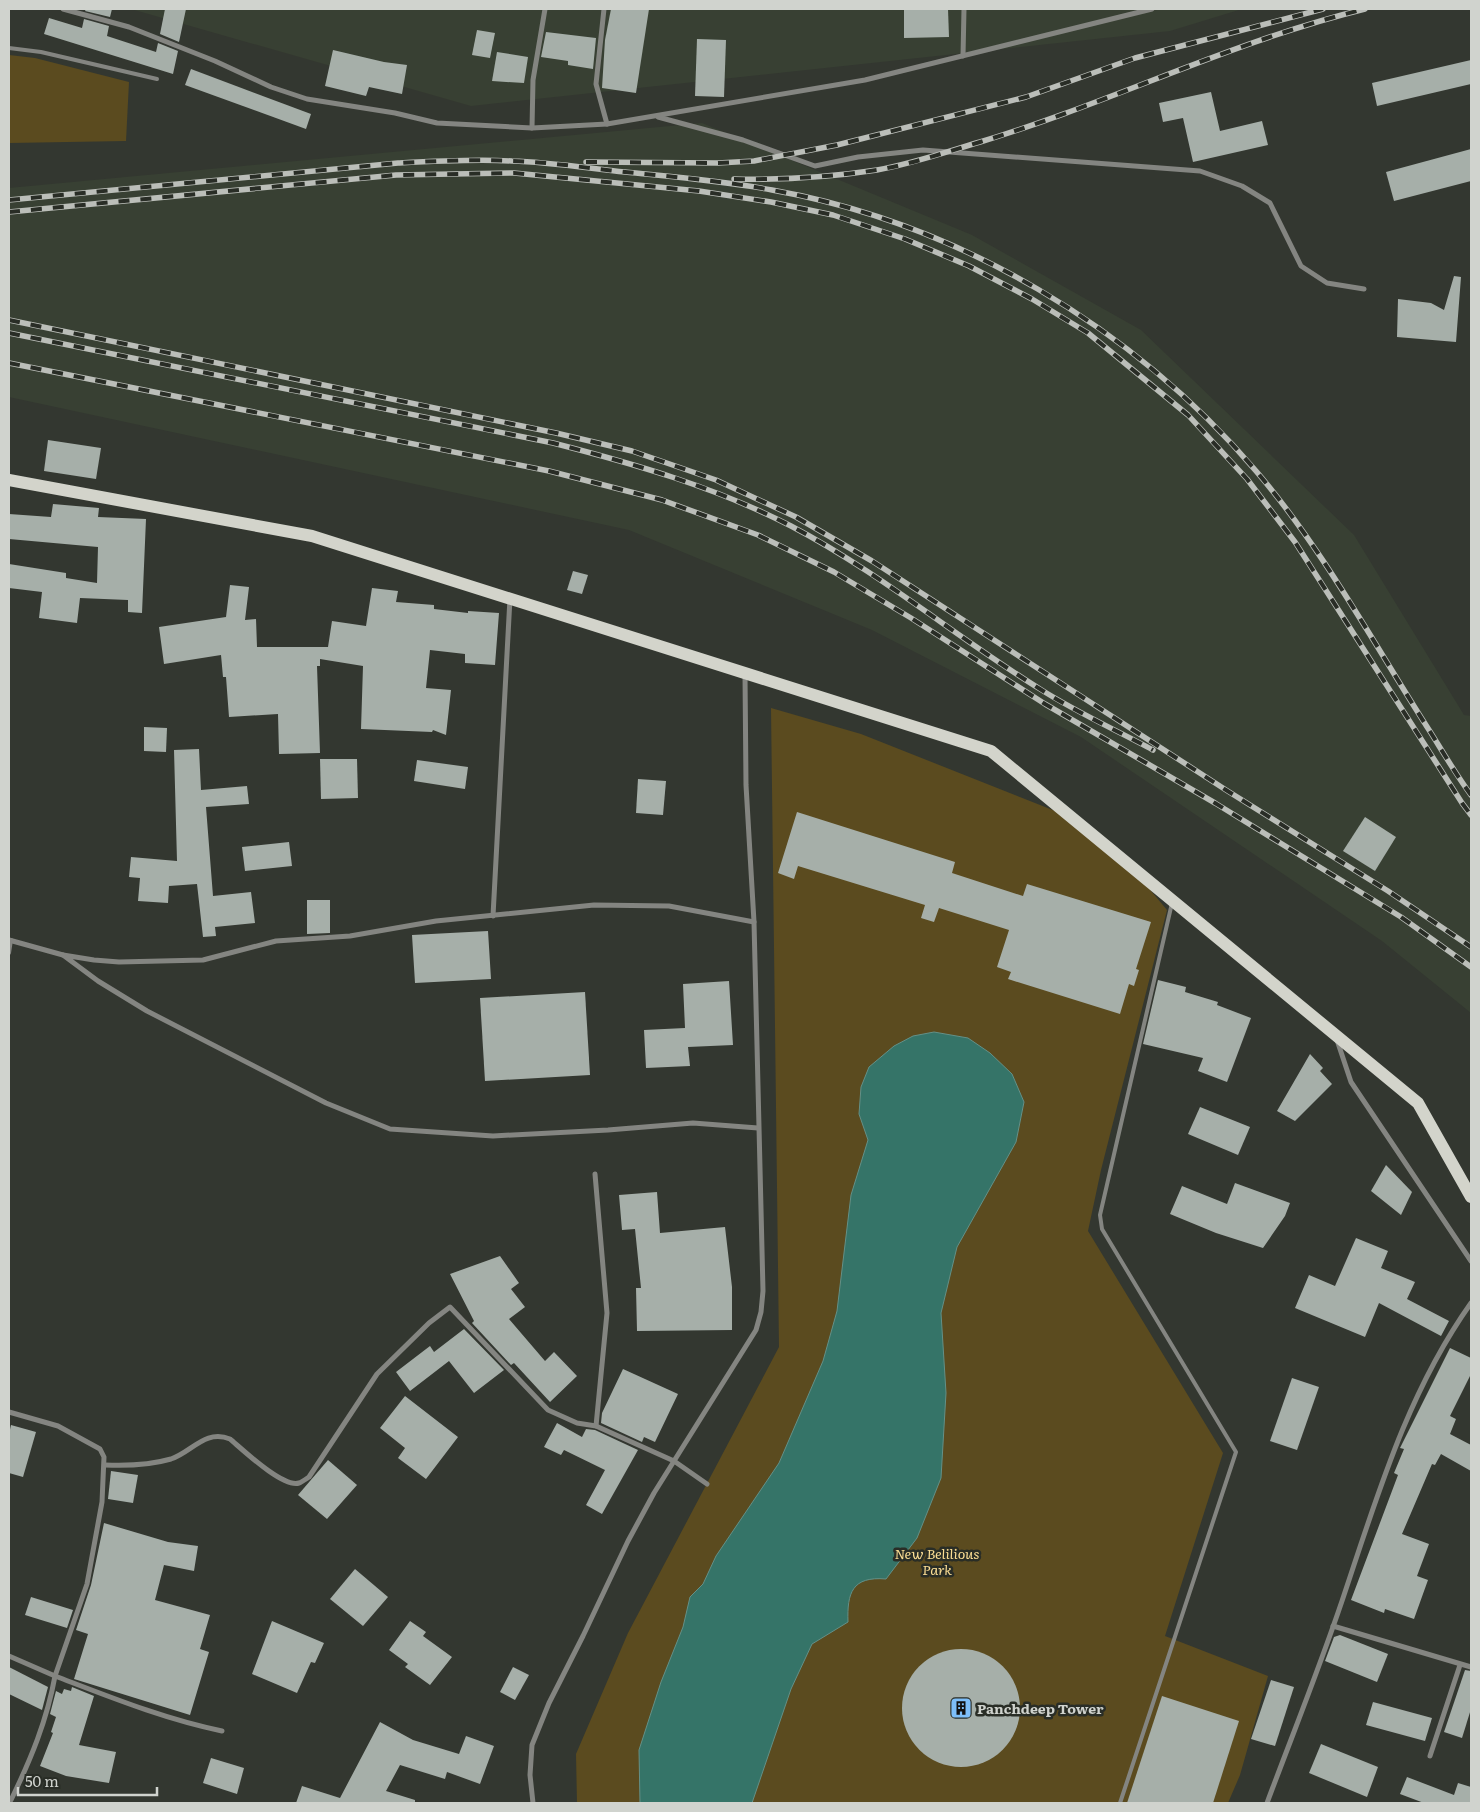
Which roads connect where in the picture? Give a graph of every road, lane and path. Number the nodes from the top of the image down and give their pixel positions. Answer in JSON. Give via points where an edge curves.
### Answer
{"nodes":[{"id":1,"x":63,"y":9,"type":"edge"},
{"id":2,"x":546,"y":9,"type":"edge"},
{"id":3,"x":604,"y":9,"type":"edge"},
{"id":4,"x":964,"y":9,"type":"edge"},
{"id":5,"x":1152,"y":9,"type":"edge"},
{"id":6,"x":9,"y":48,"type":"edge"},
{"id":7,"x":964,"y":56,"type":"junction"},
{"id":8,"x":157,"y":79,"type":"dead end"},
{"id":9,"x":655,"y":116,"type":"junction"},
{"id":10,"x":607,"y":124,"type":"junction"},
{"id":11,"x":532,"y":128,"type":"junction"},
{"id":12,"x":1364,"y":289,"type":"dead end"},
{"id":13,"x":9,"y":480,"type":"edge"},
{"id":14,"x":510,"y":598,"type":"junction"},
{"id":15,"x":746,"y":672,"type":"junction"},
{"id":16,"x":1172,"y":901,"type":"junction"},
{"id":17,"x":493,"y":916,"type":"junction"},
{"id":18,"x":754,"y":922,"type":"junction"},
{"id":19,"x":10,"y":940,"type":"edge"},
{"id":20,"x":9,"y":953,"type":"edge"},
{"id":21,"x":63,"y":955,"type":"junction"},
{"id":22,"x":1336,"y":1035,"type":"junction"},
{"id":23,"x":758,"y":1128,"type":"junction"},
{"id":24,"x":595,"y":1174,"type":"dead end"},
{"id":25,"x":1471,"y":1197,"type":"edge"},
{"id":26,"x":1471,"y":1261,"type":"edge"},
{"id":27,"x":1471,"y":1303,"type":"edge"},
{"id":28,"x":9,"y":1412,"type":"edge"},
{"id":29,"x":596,"y":1426,"type":"junction"},
{"id":30,"x":674,"y":1461,"type":"junction"},
{"id":31,"x":105,"y":1465,"type":"junction"},
{"id":32,"x":707,"y":1484,"type":"dead end"},
{"id":33,"x":1333,"y":1626,"type":"junction"},
{"id":34,"x":9,"y":1656,"type":"edge"},
{"id":35,"x":1460,"y":1664,"type":"junction"},
{"id":36,"x":1471,"y":1667,"type":"edge"},
{"id":37,"x":55,"y":1676,"type":"junction"},
{"id":38,"x":222,"y":1731,"type":"dead end"},
{"id":39,"x":1430,"y":1756,"type":"dead end"},
{"id":40,"x":9,"y":1791,"type":"edge"},
{"id":41,"x":11,"y":1802,"type":"edge"},
{"id":42,"x":533,"y":1803,"type":"edge"},
{"id":43,"x":1120,"y":1803,"type":"edge"},
{"id":44,"x":1267,"y":1803,"type":"edge"}],
"edges":[{"from":1,"to":11,"type":"street","via":[[129,27],[307,99],[437,123]]},
{"from":2,"to":11,"type":"street","via":[[533,80]]},
{"from":3,"to":10,"type":"street","via":[[596,84]]},
{"from":4,"to":7,"type":"street"},
{"from":5,"to":7,"type":"street"},
{"from":6,"to":8,"type":"lane","via":[[41,52]]},
{"from":7,"to":9,"type":"street","via":[[865,80]]},
{"from":9,"to":10,"type":"street"},
{"from":9,"to":12,"type":"street","via":[[743,140],[815,166],[858,157],[923,150],[1200,170],[1242,186],[1270,203],[1301,266],[1327,283]]},
{"from":10,"to":11,"type":"street"},
{"from":13,"to":14,"type":"main road","via":[[312,536]]},
{"from":14,"to":15,"type":"main road"},
{"from":14,"to":17,"type":"street"},
{"from":15,"to":16,"type":"main road","via":[[992,751]]},
{"from":15,"to":18,"type":"street","via":[[746,786]]},
{"from":16,"to":22,"type":"main road"},
{"from":16,"to":43,"type":"lane","via":[[1100,1215],[1102,1229],[1236,1452]]},
{"from":17,"to":18,"type":"street","via":[[594,905],[660,906]]},
{"from":17,"to":21,"type":"street","via":[[436,921],[350,936],[276,941],[204,960],[119,962]]},
{"from":18,"to":23,"type":"street"},
{"from":19,"to":20,"type":"lane"},
{"from":19,"to":21,"type":"street"},
{"from":21,"to":23,"type":"street","via":[[98,981],[156,1016],[326,1103],[390,1128],[494,1136],[693,1123]]},
{"from":22,"to":25,"type":"main road","via":[[1418,1104]]},
{"from":22,"to":26,"type":"street","via":[[1352,1082]]},
{"from":23,"to":30,"type":"street","via":[[761,1312],[756,1330]]},
{"from":24,"to":29,"type":"street","via":[[607,1313]]},
{"from":27,"to":33,"type":"street","via":[[1445,1341],[1412,1406],[1390,1459]]},
{"from":28,"to":31,"type":"street","via":[[58,1426],[100,1449]]},
{"from":29,"to":30,"type":"street"},
{"from":29,"to":31,"type":"street","via":[[577,1423],[548,1410],[450,1307],[429,1323],[378,1374],[309,1477],[298,1484],[279,1478],[230,1439],[221,1436],[197,1443],[172,1459],[146,1464]]},
{"from":30,"to":32,"type":"street"},
{"from":30,"to":42,"type":"street","via":[[628,1540],[549,1703],[532,1745],[530,1775]]},
{"from":31,"to":37,"type":"street","via":[[102,1502],[87,1584]]},
{"from":33,"to":35,"type":"street"},
{"from":33,"to":44,"type":"street"},
{"from":34,"to":37,"type":"street"},
{"from":35,"to":36,"type":"street"},
{"from":35,"to":39,"type":"street"},
{"from":37,"to":38,"type":"street","via":[[140,1708]]},
{"from":37,"to":41,"type":"street","via":[[34,1752]]},
{"from":40,"to":41,"type":"street"}]}
